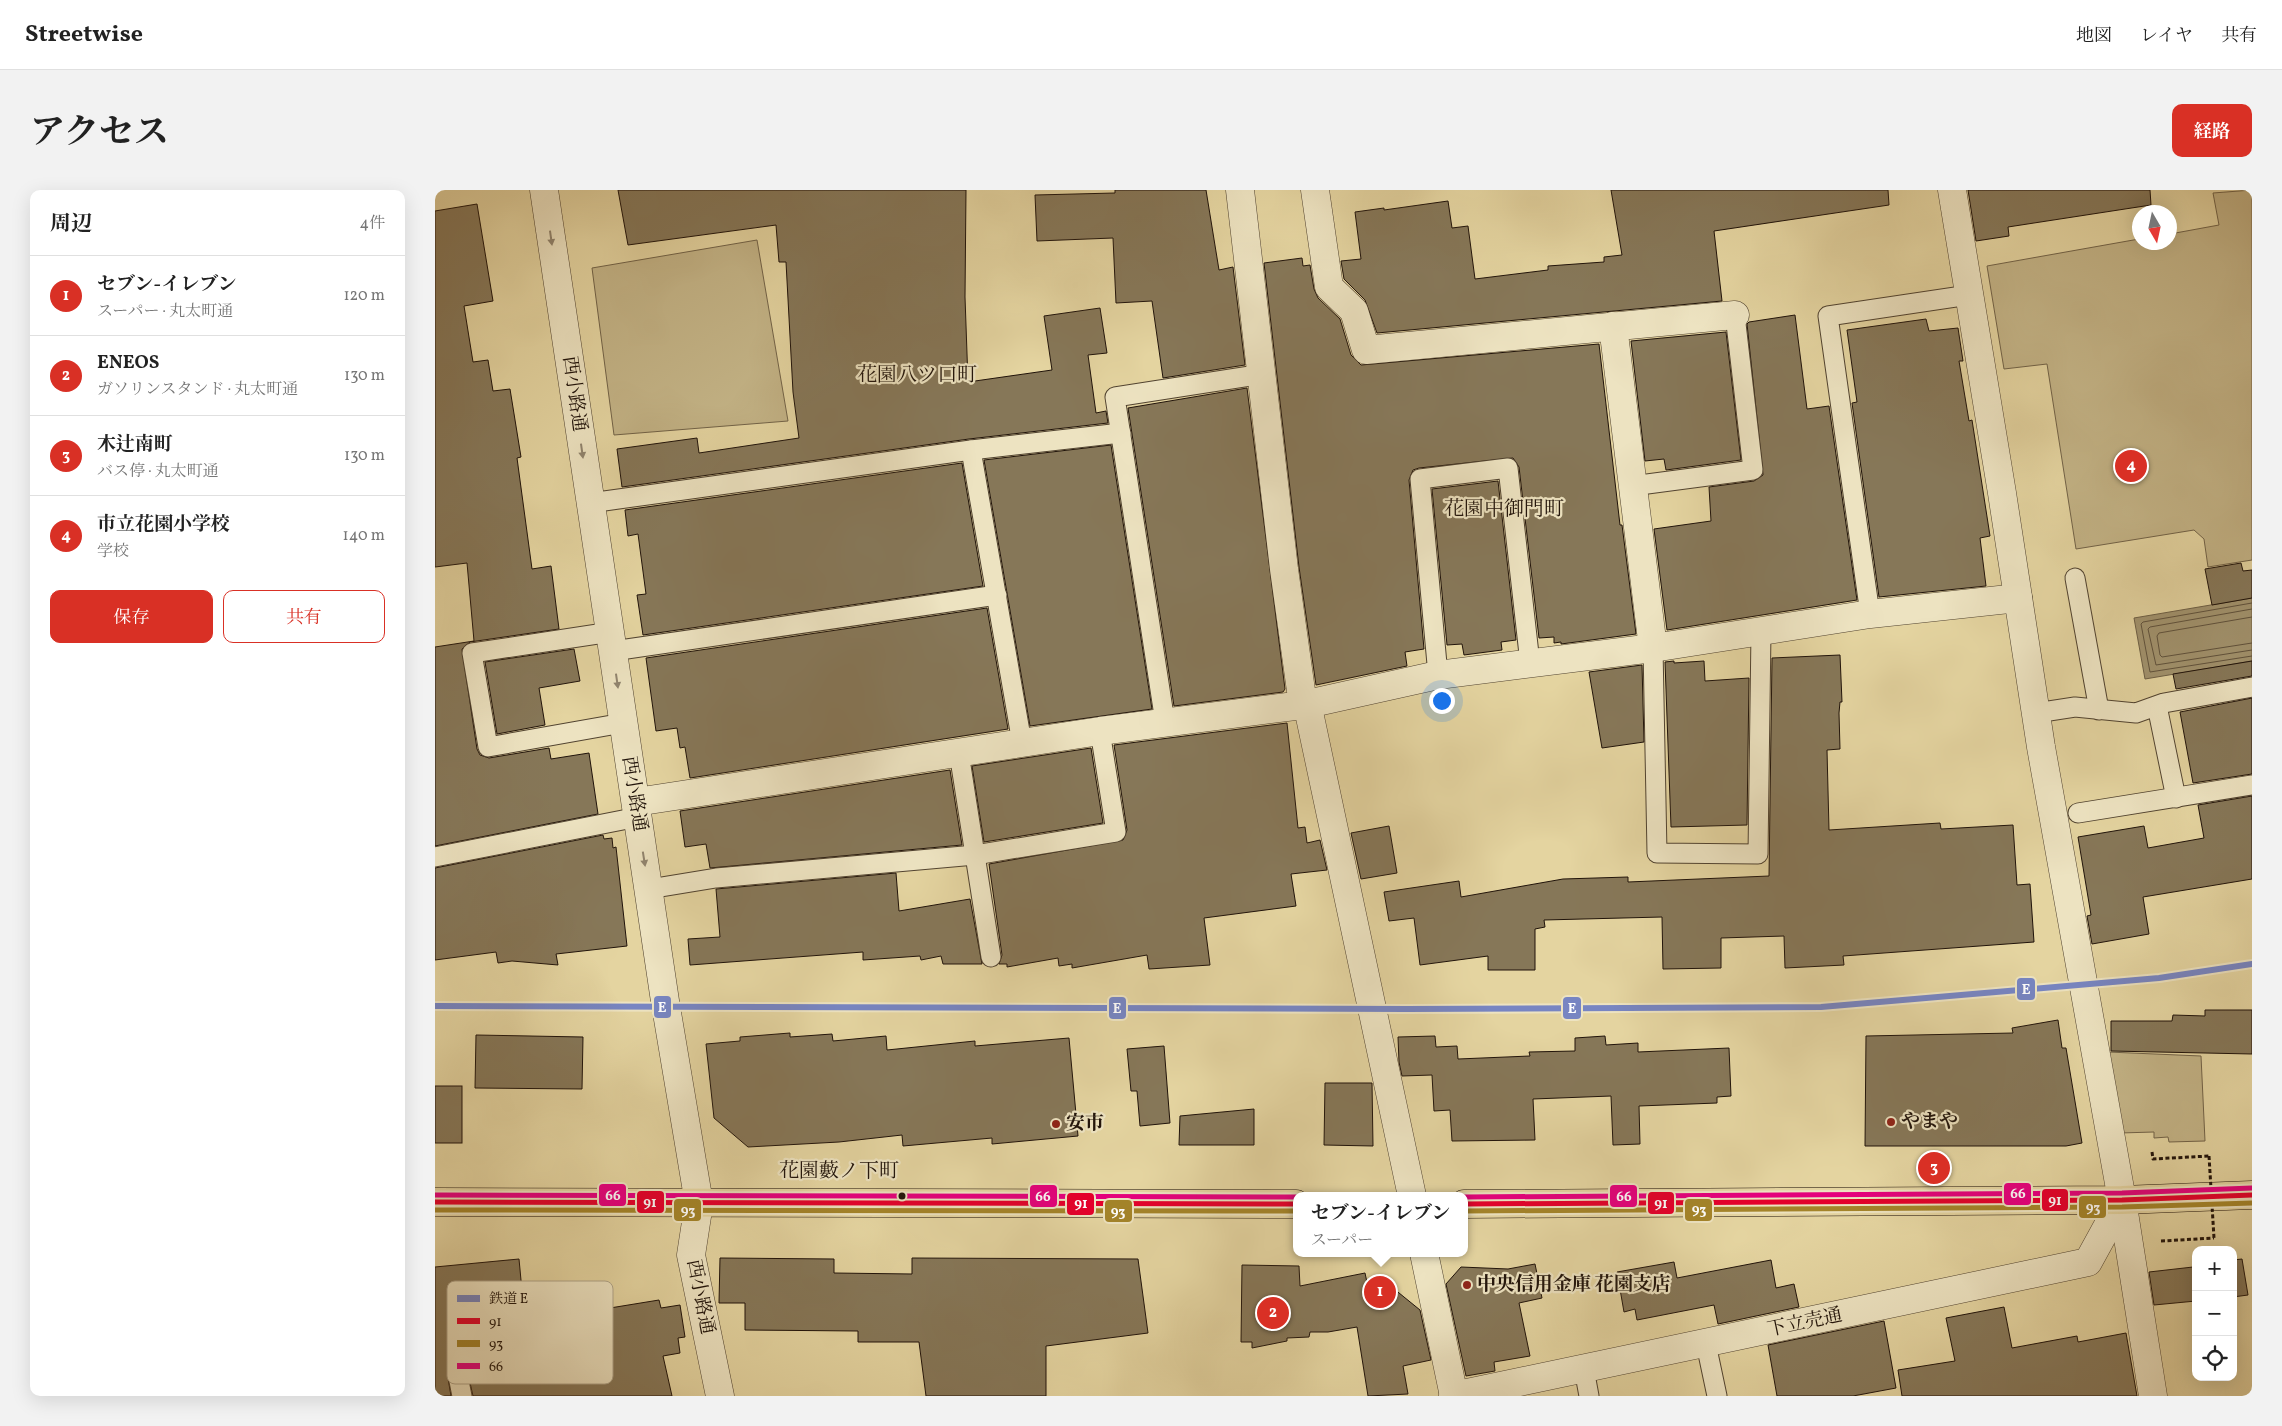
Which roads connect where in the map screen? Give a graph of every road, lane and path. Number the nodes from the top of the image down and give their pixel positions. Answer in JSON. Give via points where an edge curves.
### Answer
{"nodes":[{"id":1,"x":544,"y":190,"type":"edge"},
{"id":2,"x":1240,"y":190,"type":"edge"},
{"id":3,"x":1315,"y":190,"type":"edge"},
{"id":4,"x":1952,"y":190,"type":"edge"},
{"id":5,"x":1969,"y":295,"type":"junction"},
{"id":6,"x":1735,"y":315,"type":"joint"},
{"id":7,"x":1613,"y":326,"type":"junction"},
{"id":8,"x":1263,"y":374,"type":"junction"},
{"id":9,"x":1121,"y":433,"type":"junction"},
{"id":10,"x":971,"y":450,"type":"junction"},
{"id":11,"x":1633,"y":486,"type":"junction"},
{"id":12,"x":590,"y":502,"type":"junction"},
{"id":13,"x":2075,"y":578,"type":"dead end"},
{"id":14,"x":997,"y":595,"type":"junction"},
{"id":15,"x":2018,"y":598,"type":"junction"},
{"id":16,"x":1869,"y":614,"type":"junction"},
{"id":17,"x":1761,"y":631,"type":"junction"},
{"id":18,"x":612,"y":641,"type":"junction"},
{"id":19,"x":1653,"y":648,"type":"junction"},
{"id":20,"x":1530,"y":663,"type":"junction"},
{"id":21,"x":1438,"y":675,"type":"junction"},
{"id":22,"x":2252,"y":687,"type":"edge"},
{"id":23,"x":1305,"y":704,"type":"junction"},
{"id":24,"x":2157,"y":706,"type":"junction"},
{"id":25,"x":2099,"y":710,"type":"junction"},
{"id":26,"x":2036,"y":714,"type":"junction"},
{"id":27,"x":1165,"y":722,"type":"junction"},
{"id":28,"x":623,"y":723,"type":"junction"},
{"id":29,"x":1100,"y":731,"type":"junction"},
{"id":30,"x":1022,"y":744,"type":"junction"},
{"id":31,"x":959,"y":753,"type":"junction"},
{"id":32,"x":2252,"y":785,"type":"edge"},
{"id":33,"x":2176,"y":798,"type":"junction"},
{"id":34,"x":637,"y":810,"type":"junction"},
{"id":35,"x":2078,"y":814,"type":"dead end"},
{"id":36,"x":975,"y":855,"type":"junction"},
{"id":37,"x":435,"y":857,"type":"edge"},
{"id":38,"x":649,"y":889,"type":"junction"},
{"id":39,"x":991,"y":957,"type":"dead end"},
{"id":40,"x":2152,"y":1152,"type":"dead end"},
{"id":41,"x":1411,"y":1192,"type":"edge"},
{"id":42,"x":2252,"y":1195,"type":"edge"},
{"id":43,"x":2122,"y":1200,"type":"junction"},
{"id":44,"x":435,"y":1202,"type":"edge"},
{"id":45,"x":699,"y":1203,"type":"junction"},
{"id":46,"x":1293,"y":1204,"type":"edge"},
{"id":47,"x":1468,"y":1204,"type":"edge"},
{"id":48,"x":2161,"y":1241,"type":"dead end"},
{"id":49,"x":1425,"y":1257,"type":"edge"},
{"id":50,"x":1706,"y":1344,"type":"junction"},
{"id":51,"x":1584,"y":1369,"type":"junction"},
{"id":52,"x":720,"y":1396,"type":"edge"},
{"id":53,"x":1453,"y":1396,"type":"edge"},
{"id":54,"x":1589,"y":1396,"type":"edge"},
{"id":55,"x":1717,"y":1396,"type":"edge"},
{"id":56,"x":2153,"y":1396,"type":"edge"}],
"edges":[{"from":1,"to":12,"type":"street","name":"西小路通","one_way":true},
{"from":2,"to":8,"type":"street"},
{"from":3,"to":7,"type":"street","via":[[1329,287],[1354,311],[1366,350]]},
{"from":4,"to":5,"type":"street"},
{"from":5,"to":15,"type":"street"},
{"from":5,"to":16,"type":"lane","via":[[1828,316]]},
{"from":6,"to":7,"type":"street"},
{"from":6,"to":11,"type":"lane","via":[[1753,470]]},
{"from":7,"to":11,"type":"street"},
{"from":8,"to":9,"type":"lane","via":[[1115,397]]},
{"from":8,"to":23,"type":"street","via":[[1284,569]]},
{"from":9,"to":10,"type":"lane"},
{"from":9,"to":27,"type":"lane"},
{"from":10,"to":12,"type":"lane"},
{"from":10,"to":14,"type":"lane"},
{"from":11,"to":19,"type":"street"},
{"from":12,"to":18,"type":"street","name":"西小路通"},
{"from":13,"to":25,"type":"lane"},
{"from":14,"to":18,"type":"lane"},
{"from":14,"to":30,"type":"lane"},
{"from":15,"to":16,"type":"street"},
{"from":15,"to":26,"type":"street"},
{"from":16,"to":17,"type":"street"},
{"from":17,"to":19,"type":"street"},
{"from":17,"to":19,"type":"lane","via":[[1758,854],[1657,853]]},
{"from":18,"to":28,"type":"street","name":"西小路通","one_way":true},
{"from":18,"to":28,"type":"lane","via":[[472,654],[488,747]]},
{"from":19,"to":20,"type":"street"},
{"from":20,"to":21,"type":"street"},
{"from":20,"to":21,"type":"lane","via":[[1508,468],[1420,479]]},
{"from":21,"to":23,"type":"street"},
{"from":22,"to":24,"type":"lane"},
{"from":23,"to":27,"type":"street"},
{"from":23,"to":41,"type":"street"},
{"from":24,"to":25,"type":"lane","via":[[2136,713]]},
{"from":24,"to":33,"type":"lane"},
{"from":25,"to":26,"type":"lane","via":[[2075,707]]},
{"from":26,"to":43,"type":"street"},
{"from":27,"to":29,"type":"street"},
{"from":28,"to":34,"type":"street","name":"西小路通"},
{"from":29,"to":30,"type":"street"},
{"from":29,"to":36,"type":"lane","via":[[1116,832]]},
{"from":30,"to":31,"type":"street"},
{"from":31,"to":34,"type":"street"},
{"from":31,"to":36,"type":"lane"},
{"from":32,"to":33,"type":"lane"},
{"from":33,"to":35,"type":"lane"},
{"from":34,"to":37,"type":"lane"},
{"from":34,"to":38,"type":"street","name":"西小路通","one_way":true},
{"from":36,"to":38,"type":"lane","via":[[716,878]]},
{"from":36,"to":39,"type":"lane"},
{"from":38,"to":45,"type":"street","name":"西小路通"},
{"from":40,"to":48,"type":"path","bridge":true,"via":[[2153,1159],[2209,1156],[2214,1238]]},
{"from":42,"to":43,"type":"main road"},
{"from":43,"to":47,"type":"main road"},
{"from":43,"to":50,"type":"street","name":"下立売通","via":[[2088,1262]]},
{"from":43,"to":56,"type":"street"},
{"from":44,"to":45,"type":"main road"},
{"from":45,"to":46,"type":"main road"},
{"from":45,"to":52,"type":"street","name":"西小路通","via":[[691,1255]]},
{"from":49,"to":53,"type":"street"},
{"from":50,"to":51,"type":"street","name":"下立売通"},
{"from":50,"to":55,"type":"lane"},
{"from":51,"to":53,"type":"street","name":"下立売通"},
{"from":51,"to":54,"type":"lane"}]}
